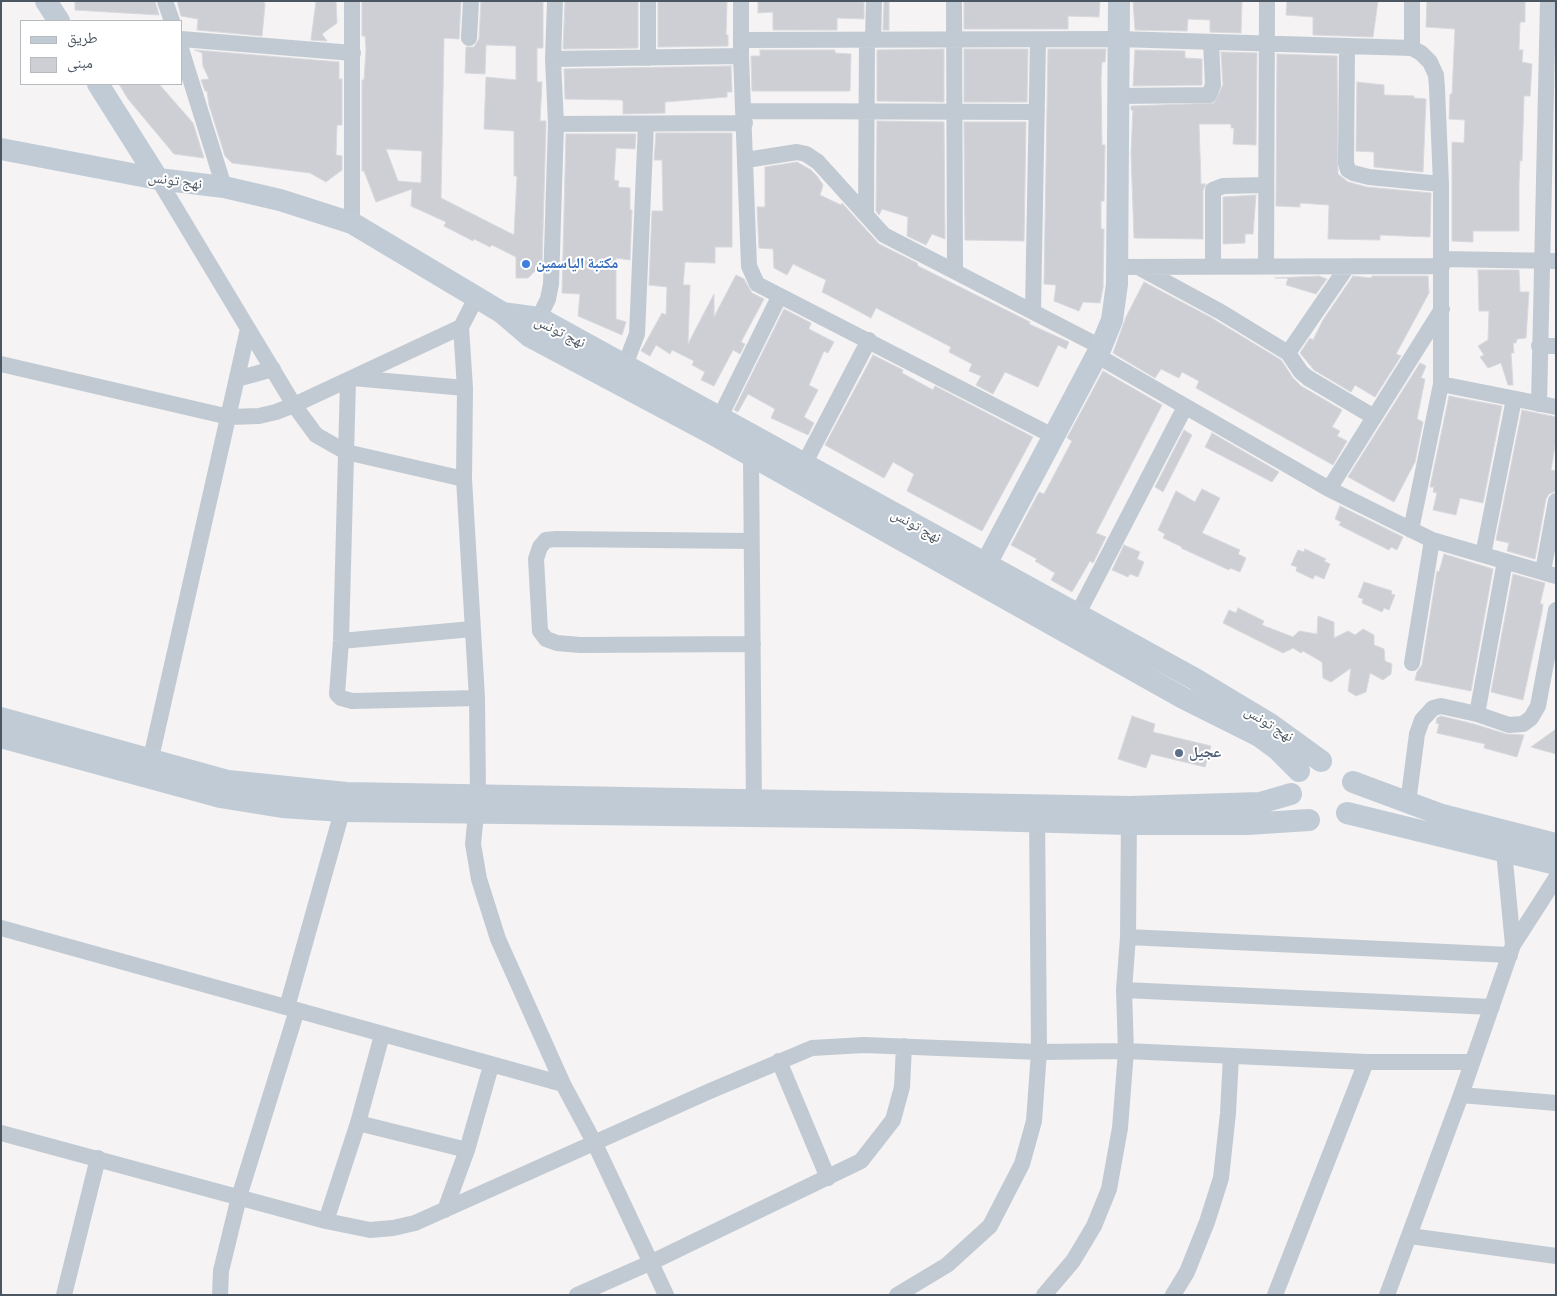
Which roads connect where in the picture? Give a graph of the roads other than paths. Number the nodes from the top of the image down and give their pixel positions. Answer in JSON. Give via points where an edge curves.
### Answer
{"nodes":[{"id":1,"x":46,"y":1,"type":"edge"},
{"id":2,"x":166,"y":1,"type":"edge"},
{"id":3,"x":352,"y":1,"type":"edge"},
{"id":4,"x":471,"y":1,"type":"edge"},
{"id":5,"x":555,"y":1,"type":"edge"},
{"id":6,"x":648,"y":1,"type":"edge"},
{"id":7,"x":741,"y":1,"type":"edge"},
{"id":8,"x":874,"y":1,"type":"edge"},
{"id":9,"x":954,"y":1,"type":"edge"},
{"id":10,"x":1119,"y":1,"type":"edge"},
{"id":11,"x":1267,"y":1,"type":"edge"},
{"id":12,"x":1412,"y":1,"type":"edge"},
{"id":13,"x":1551,"y":6,"type":"edge"},
{"id":14,"x":58,"y":20,"type":"edge"},
{"id":15,"x":172,"y":20,"type":"edge"},
{"id":16,"x":469,"y":38,"type":"dead end"},
{"id":17,"x":182,"y":39,"type":"edge"},
{"id":18,"x":1118,"y":39,"type":"junction"},
{"id":19,"x":870,"y":40,"type":"junction"},
{"id":20,"x":952,"y":40,"type":"junction"},
{"id":21,"x":1038,"y":40,"type":"junction"},
{"id":22,"x":1211,"y":42,"type":"junction"},
{"id":23,"x":1266,"y":44,"type":"junction"},
{"id":24,"x":1347,"y":46,"type":"junction"},
{"id":25,"x":741,"y":48,"type":"junction"},
{"id":26,"x":1412,"y":48,"type":"junction"},
{"id":27,"x":182,"y":52,"type":"edge"},
{"id":28,"x":353,"y":54,"type":"junction"},
{"id":29,"x":648,"y":58,"type":"junction"},
{"id":30,"x":553,"y":59,"type":"junction"},
{"id":31,"x":1551,"y":59,"type":"edge"},
{"id":32,"x":99,"y":85,"type":"edge"},
{"id":33,"x":1119,"y":96,"type":"junction"},
{"id":34,"x":866,"y":111,"type":"junction"},
{"id":35,"x":954,"y":112,"type":"junction"},
{"id":36,"x":1037,"y":112,"type":"junction"},
{"id":37,"x":744,"y":117,"type":"junction"},
{"id":38,"x":556,"y":124,"type":"junction"},
{"id":39,"x":646,"y":124,"type":"junction"},
{"id":40,"x":1,"y":149,"type":"edge"},
{"id":41,"x":746,"y":160,"type":"junction"},
{"id":42,"x":1550,"y":164,"type":"edge"},
{"id":43,"x":158,"y":179,"type":"junction"},
{"id":44,"x":1441,"y":184,"type":"junction"},
{"id":45,"x":1266,"y":185,"type":"junction"},
{"id":46,"x":224,"y":187,"type":"junction"},
{"id":47,"x":866,"y":213,"type":"junction"},
{"id":48,"x":352,"y":223,"type":"junction"},
{"id":49,"x":1549,"y":261,"type":"edge"},
{"id":50,"x":1442,"y":263,"type":"junction"},
{"id":51,"x":1127,"y":266,"type":"junction"},
{"id":52,"x":1213,"y":266,"type":"junction"},
{"id":53,"x":1266,"y":266,"type":"junction"},
{"id":54,"x":1347,"y":267,"type":"junction"},
{"id":55,"x":955,"y":271,"type":"junction"},
{"id":56,"x":780,"y":297,"type":"junction"},
{"id":57,"x":476,"y":298,"type":"junction"},
{"id":58,"x":1442,"y":308,"type":"junction"},
{"id":59,"x":1033,"y":311,"type":"junction"},
{"id":60,"x":461,"y":327,"type":"junction"},
{"id":61,"x":534,"y":327,"type":"junction"},
{"id":62,"x":248,"y":329,"type":"junction"},
{"id":63,"x":869,"y":340,"type":"junction"},
{"id":64,"x":1539,"y":346,"type":"junction"},
{"id":65,"x":1556,"y":346,"type":"edge"},
{"id":66,"x":1099,"y":351,"type":"junction"},
{"id":67,"x":1288,"y":353,"type":"junction"},
{"id":68,"x":1,"y":364,"type":"edge"},
{"id":69,"x":273,"y":370,"type":"junction"},
{"id":70,"x":621,"y":375,"type":"junction"},
{"id":71,"x":237,"y":379,"type":"junction"},
{"id":72,"x":350,"y":379,"type":"junction"},
{"id":73,"x":1441,"y":384,"type":"junction"},
{"id":74,"x":465,"y":388,"type":"junction"},
{"id":75,"x":1514,"y":399,"type":"junction"},
{"id":76,"x":1540,"y":404,"type":"junction"},
{"id":77,"x":294,"y":405,"type":"junction"},
{"id":78,"x":1185,"y":407,"type":"junction"},
{"id":79,"x":1556,"y":407,"type":"edge"},
{"id":80,"x":229,"y":417,"type":"junction"},
{"id":81,"x":1374,"y":417,"type":"junction"},
{"id":82,"x":716,"y":426,"type":"junction"},
{"id":83,"x":1053,"y":436,"type":"junction"},
{"id":84,"x":754,"y":448,"type":"junction"},
{"id":85,"x":346,"y":452,"type":"junction"},
{"id":86,"x":800,"y":472,"type":"junction"},
{"id":87,"x":464,"y":479,"type":"junction"},
{"id":88,"x":1329,"y":489,"type":"junction"},
{"id":89,"x":1556,"y":501,"type":"edge"},
{"id":90,"x":1411,"y":530,"type":"junction"},
{"id":91,"x":1432,"y":540,"type":"junction"},
{"id":92,"x":751,"y":541,"type":"junction"},
{"id":93,"x":1483,"y":555,"type":"junction"},
{"id":94,"x":1505,"y":561,"type":"junction"},
{"id":95,"x":981,"y":574,"type":"junction"},
{"id":96,"x":1549,"y":574,"type":"edge"},
{"id":97,"x":1556,"y":610,"type":"edge"},
{"id":98,"x":1072,"y":624,"type":"junction"},
{"id":99,"x":472,"y":629,"type":"junction"},
{"id":100,"x":341,"y":641,"type":"junction"},
{"id":101,"x":753,"y":644,"type":"junction"},
{"id":102,"x":1412,"y":663,"type":"dead end"},
{"id":103,"x":476,"y":698,"type":"junction"},
{"id":104,"x":1477,"y":714,"type":"junction"},
{"id":105,"x":1,"y":718,"type":"edge"},
{"id":106,"x":1,"y":737,"type":"edge"},
{"id":107,"x":1321,"y":761,"type":"junction"},
{"id":108,"x":149,"y":769,"type":"junction"},
{"id":109,"x":1299,"y":771,"type":"junction"},
{"id":110,"x":1352,"y":782,"type":"junction"},
{"id":111,"x":1292,"y":794,"type":"junction"},
{"id":112,"x":344,"y":802,"type":"junction"},
{"id":113,"x":477,"y":803,"type":"junction"},
{"id":114,"x":1408,"y":803,"type":"junction"},
{"id":115,"x":754,"y":808,"type":"junction"},
{"id":116,"x":1346,"y":813,"type":"junction"},
{"id":117,"x":1037,"y":814,"type":"junction"},
{"id":118,"x":1129,"y":816,"type":"junction"},
{"id":119,"x":1309,"y":820,"type":"junction"},
{"id":120,"x":1556,"y":844,"type":"edge"},
{"id":121,"x":1504,"y":851,"type":"junction"},
{"id":122,"x":1556,"y":864,"type":"edge"},
{"id":123,"x":1556,"y":878,"type":"edge"},
{"id":124,"x":1,"y":928,"type":"edge"},
{"id":125,"x":1128,"y":937,"type":"junction"},
{"id":126,"x":1512,"y":950,"type":"junction"},
{"id":127,"x":1124,"y":990,"type":"junction"},
{"id":128,"x":1492,"y":1007,"type":"junction"},
{"id":129,"x":292,"y":1009,"type":"junction"},
{"id":130,"x":382,"y":1035,"type":"junction"},
{"id":131,"x":904,"y":1046,"type":"junction"},
{"id":132,"x":1126,"y":1051,"type":"junction"},
{"id":133,"x":1039,"y":1052,"type":"junction"},
{"id":134,"x":1231,"y":1056,"type":"junction"},
{"id":135,"x":779,"y":1061,"type":"junction"},
{"id":136,"x":1366,"y":1062,"type":"junction"},
{"id":137,"x":1472,"y":1062,"type":"junction"},
{"id":138,"x":491,"y":1066,"type":"junction"},
{"id":139,"x":563,"y":1084,"type":"junction"},
{"id":140,"x":1462,"y":1095,"type":"junction"},
{"id":141,"x":1556,"y":1104,"type":"edge"},
{"id":142,"x":358,"y":1123,"type":"junction"},
{"id":143,"x":1,"y":1133,"type":"edge"},
{"id":144,"x":595,"y":1144,"type":"junction"},
{"id":145,"x":467,"y":1150,"type":"junction"},
{"id":146,"x":98,"y":1158,"type":"junction"},
{"id":147,"x":828,"y":1178,"type":"junction"},
{"id":148,"x":239,"y":1197,"type":"junction"},
{"id":149,"x":445,"y":1210,"type":"junction"},
{"id":150,"x":326,"y":1221,"type":"junction"},
{"id":151,"x":1410,"y":1236,"type":"junction"},
{"id":152,"x":1556,"y":1256,"type":"edge"},
{"id":153,"x":652,"y":1262,"type":"junction"},
{"id":154,"x":64,"y":1295,"type":"edge"},
{"id":155,"x":220,"y":1295,"type":"edge"},
{"id":156,"x":577,"y":1295,"type":"edge"},
{"id":157,"x":666,"y":1295,"type":"edge"},
{"id":158,"x":897,"y":1295,"type":"edge"},
{"id":159,"x":1044,"y":1295,"type":"edge"},
{"id":160,"x":1173,"y":1295,"type":"edge"},
{"id":161,"x":1276,"y":1295,"type":"edge"},
{"id":162,"x":1387,"y":1295,"type":"edge"}],
"edges":[{"from":1,"to":14,"type":"street"},
{"from":2,"to":15,"type":"street"},
{"from":3,"to":28,"type":"street"},
{"from":4,"to":16,"type":"street"},
{"from":5,"to":30,"type":"street"},
{"from":6,"to":29,"type":"street"},
{"from":7,"to":25,"type":"street"},
{"from":8,"to":19,"type":"street"},
{"from":9,"to":20,"type":"street"},
{"from":10,"to":18,"type":"street"},
{"from":11,"to":23,"type":"street"},
{"from":12,"to":26,"type":"street"},
{"from":13,"to":31,"type":"street"},
{"from":17,"to":28,"type":"street"},
{"from":18,"to":21,"type":"street"},
{"from":18,"to":22,"type":"street"},
{"from":18,"to":33,"type":"street"},
{"from":19,"to":20,"type":"street"},
{"from":19,"to":25,"type":"street"},
{"from":19,"to":34,"type":"street"},
{"from":20,"to":21,"type":"street"},
{"from":20,"to":35,"type":"street"},
{"from":21,"to":36,"type":"street"},
{"from":22,"to":23,"type":"street"},
{"from":22,"to":33,"type":"street","via":[[1213,85],[1209,96]]},
{"from":23,"to":24,"type":"street"},
{"from":23,"to":45,"type":"street"},
{"from":24,"to":26,"type":"street"},
{"from":24,"to":44,"type":"street","via":[[1348,170],[1369,177]]},
{"from":25,"to":29,"type":"street"},
{"from":25,"to":37,"type":"street"},
{"from":26,"to":44,"type":"street","via":[[1430,62],[1436,75]]},
{"from":27,"to":46,"type":"street"},
{"from":28,"to":48,"type":"street"},
{"from":29,"to":30,"type":"street"},
{"from":30,"to":38,"type":"street"},
{"from":31,"to":42,"type":"street"},
{"from":32,"to":43,"type":"street"},
{"from":33,"to":51,"type":"street"},
{"from":34,"to":35,"type":"street"},
{"from":34,"to":37,"type":"street"},
{"from":34,"to":47,"type":"street"},
{"from":35,"to":36,"type":"street"},
{"from":35,"to":55,"type":"street"},
{"from":36,"to":59,"type":"street"},
{"from":37,"to":39,"type":"street"},
{"from":37,"to":41,"type":"street"},
{"from":38,"to":39,"type":"street"},
{"from":38,"to":61,"type":"street","via":[[551,284]]},
{"from":39,"to":70,"type":"street","via":[[637,334]]},
{"from":40,"to":43,"type":"street","name":"نهج تونس"},
{"from":41,"to":47,"type":"street","via":[[797,152],[806,154],[818,162]]},
{"from":41,"to":56,"type":"street","via":[[749,266],[757,284]]},
{"from":42,"to":49,"type":"street"},
{"from":43,"to":46,"type":"street","name":"نهج تونس"},
{"from":43,"to":62,"type":"street"},
{"from":44,"to":50,"type":"street"},
{"from":45,"to":52,"type":"street","via":[[1223,186],[1213,190]]},
{"from":45,"to":53,"type":"street"},
{"from":46,"to":48,"type":"street","name":"نهج تونس","via":[[280,200]]},
{"from":47,"to":55,"type":"street","via":[[884,235]]},
{"from":48,"to":57,"type":"street","name":"نهج تونس"},
{"from":49,"to":50,"type":"street"},
{"from":49,"to":64,"type":"street"},
{"from":50,"to":54,"type":"street"},
{"from":50,"to":58,"type":"street"},
{"from":51,"to":52,"type":"street"},
{"from":51,"to":66,"type":"street","via":[[1112,320]]},
{"from":51,"to":67,"type":"street","via":[[1221,312]]},
{"from":52,"to":53,"type":"street"},
{"from":53,"to":54,"type":"street"},
{"from":54,"to":67,"type":"street"},
{"from":55,"to":59,"type":"street"},
{"from":56,"to":63,"type":"street"},
{"from":56,"to":82,"type":"street"},
{"from":57,"to":60,"type":"street"},
{"from":57,"to":61,"type":"street","name":"نهج تونس"},
{"from":58,"to":73,"type":"street"},
{"from":58,"to":81,"type":"street"},
{"from":59,"to":66,"type":"street"},
{"from":60,"to":72,"type":"street"},
{"from":60,"to":74,"type":"street"},
{"from":61,"to":70,"type":"street","name":"نهج تونس"},
{"from":62,"to":69,"type":"street"},
{"from":62,"to":71,"type":"street"},
{"from":63,"to":83,"type":"street"},
{"from":63,"to":86,"type":"street"},
{"from":64,"to":65,"type":"street"},
{"from":64,"to":76,"type":"street"},
{"from":66,"to":78,"type":"street"},
{"from":66,"to":83,"type":"street"},
{"from":67,"to":81,"type":"street","via":[[1308,378]]},
{"from":68,"to":80,"type":"street"},
{"from":69,"to":71,"type":"street"},
{"from":69,"to":77,"type":"street"},
{"from":70,"to":82,"type":"street","name":"نهج تونس"},
{"from":71,"to":80,"type":"street"},
{"from":72,"to":74,"type":"street"},
{"from":72,"to":77,"type":"street"},
{"from":72,"to":85,"type":"street"},
{"from":73,"to":75,"type":"street"},
{"from":73,"to":90,"type":"street"},
{"from":74,"to":87,"type":"street"},
{"from":75,"to":76,"type":"street"},
{"from":75,"to":93,"type":"street"},
{"from":76,"to":79,"type":"street"},
{"from":77,"to":80,"type":"street","via":[[259,416]]},
{"from":77,"to":85,"type":"street","via":[[316,435]]},
{"from":78,"to":88,"type":"street"},
{"from":78,"to":98,"type":"street"},
{"from":80,"to":108,"type":"street"},
{"from":81,"to":88,"type":"street"},
{"from":82,"to":84,"type":"street","name":"نهج تونس"},
{"from":83,"to":95,"type":"street"},
{"from":84,"to":86,"type":"street","name":"نهج تونس"},
{"from":84,"to":92,"type":"street"},
{"from":85,"to":87,"type":"street"},
{"from":85,"to":100,"type":"street"},
{"from":86,"to":95,"type":"street","name":"نهج تونس"},
{"from":87,"to":99,"type":"street"},
{"from":88,"to":90,"type":"street"},
{"from":89,"to":96,"type":"street"},
{"from":90,"to":91,"type":"street"},
{"from":91,"to":93,"type":"street"},
{"from":91,"to":102,"type":"street"},
{"from":92,"to":101,"type":"street"},
{"from":92,"to":101,"type":"street","via":[[556,539],[546,540],[536,559],[540,631],[546,639],[580,645]]},
{"from":93,"to":94,"type":"street"},
{"from":94,"to":96,"type":"street"},
{"from":94,"to":104,"type":"street"},
{"from":95,"to":98,"type":"street","name":"نهج تونس"},
{"from":97,"to":104,"type":"street","via":[[1538,706],[1531,718],[1523,724],[1509,725]]},
{"from":98,"to":107,"type":"street","name":"نهج تونس","via":[[1195,679],[1270,724]]},
{"from":98,"to":109,"type":"street","name":"نهج تونس","via":[[1183,698],[1259,736]]},
{"from":99,"to":100,"type":"street"},
{"from":99,"to":103,"type":"street"},
{"from":100,"to":103,"type":"street","via":[[337,688],[341,698],[352,701]]},
{"from":101,"to":115,"type":"street"},
{"from":103,"to":113,"type":"street"},
{"from":104,"to":114,"type":"street","via":[[1441,706],[1427,713],[1417,734]]},
{"from":105,"to":108,"type":"street"},
{"from":106,"to":108,"type":"street"},
{"from":107,"to":109,"type":"street"},
{"from":107,"to":110,"type":"street","via":[[1329,761],[1344,769]]},
{"from":108,"to":112,"type":"street","via":[[228,799],[282,807]]},
{"from":109,"to":111,"type":"street"},
{"from":110,"to":114,"type":"street"},
{"from":110,"to":116,"type":"street","via":[[1354,798]]},
{"from":111,"to":118,"type":"street","via":[[1260,803]]},
{"from":111,"to":119,"type":"street","via":[[1297,810]]},
{"from":112,"to":113,"type":"street"},
{"from":112,"to":129,"type":"street"},
{"from":113,"to":115,"type":"street"},
{"from":113,"to":139,"type":"street","via":[[473,844],[479,878],[498,938]]},
{"from":114,"to":120,"type":"street","via":[[1474,824]]},
{"from":115,"to":117,"type":"street"},
{"from":116,"to":119,"type":"street","via":[[1333,822]]},
{"from":116,"to":121,"type":"street"},
{"from":117,"to":118,"type":"street"},
{"from":117,"to":133,"type":"street"},
{"from":118,"to":119,"type":"street","via":[[1247,824]]},
{"from":118,"to":125,"type":"street"},
{"from":121,"to":122,"type":"street"},
{"from":121,"to":126,"type":"street"},
{"from":123,"to":126,"type":"street"},
{"from":124,"to":129,"type":"street"},
{"from":125,"to":126,"type":"street"},
{"from":125,"to":127,"type":"street"},
{"from":126,"to":128,"type":"street"},
{"from":127,"to":128,"type":"street"},
{"from":127,"to":132,"type":"street"},
{"from":128,"to":137,"type":"street"},
{"from":129,"to":130,"type":"street"},
{"from":129,"to":148,"type":"street"},
{"from":130,"to":138,"type":"street"},
{"from":130,"to":142,"type":"street"},
{"from":131,"to":133,"type":"street"},
{"from":131,"to":135,"type":"street","via":[[812,1048]]},
{"from":131,"to":147,"type":"street","via":[[902,1087],[893,1120],[861,1161]]},
{"from":132,"to":133,"type":"street"},
{"from":132,"to":134,"type":"street"},
{"from":132,"to":159,"type":"street","via":[[1120,1128],[1109,1189],[1094,1226],[1073,1261]]},
{"from":133,"to":158,"type":"street","via":[[1034,1121],[1022,1164],[990,1226],[947,1265]]},
{"from":134,"to":136,"type":"street"},
{"from":134,"to":160,"type":"street","via":[[1221,1178],[1204,1230]]},
{"from":135,"to":144,"type":"street"},
{"from":135,"to":147,"type":"street"},
{"from":136,"to":137,"type":"street"},
{"from":136,"to":161,"type":"street"},
{"from":137,"to":140,"type":"street"},
{"from":138,"to":139,"type":"street"},
{"from":138,"to":145,"type":"street"},
{"from":139,"to":144,"type":"street"},
{"from":140,"to":141,"type":"street"},
{"from":140,"to":151,"type":"street"},
{"from":142,"to":145,"type":"street"},
{"from":142,"to":150,"type":"street"},
{"from":143,"to":146,"type":"street"},
{"from":144,"to":149,"type":"street"},
{"from":144,"to":153,"type":"street"},
{"from":145,"to":149,"type":"street"},
{"from":146,"to":148,"type":"street"},
{"from":146,"to":154,"type":"street"},
{"from":147,"to":153,"type":"street"},
{"from":148,"to":150,"type":"street"},
{"from":148,"to":155,"type":"street","via":[[221,1271]]},
{"from":149,"to":150,"type":"street","via":[[393,1228],[370,1230]]},
{"from":151,"to":152,"type":"street"},
{"from":151,"to":162,"type":"street"},
{"from":153,"to":156,"type":"street"},
{"from":153,"to":157,"type":"street"}]}
